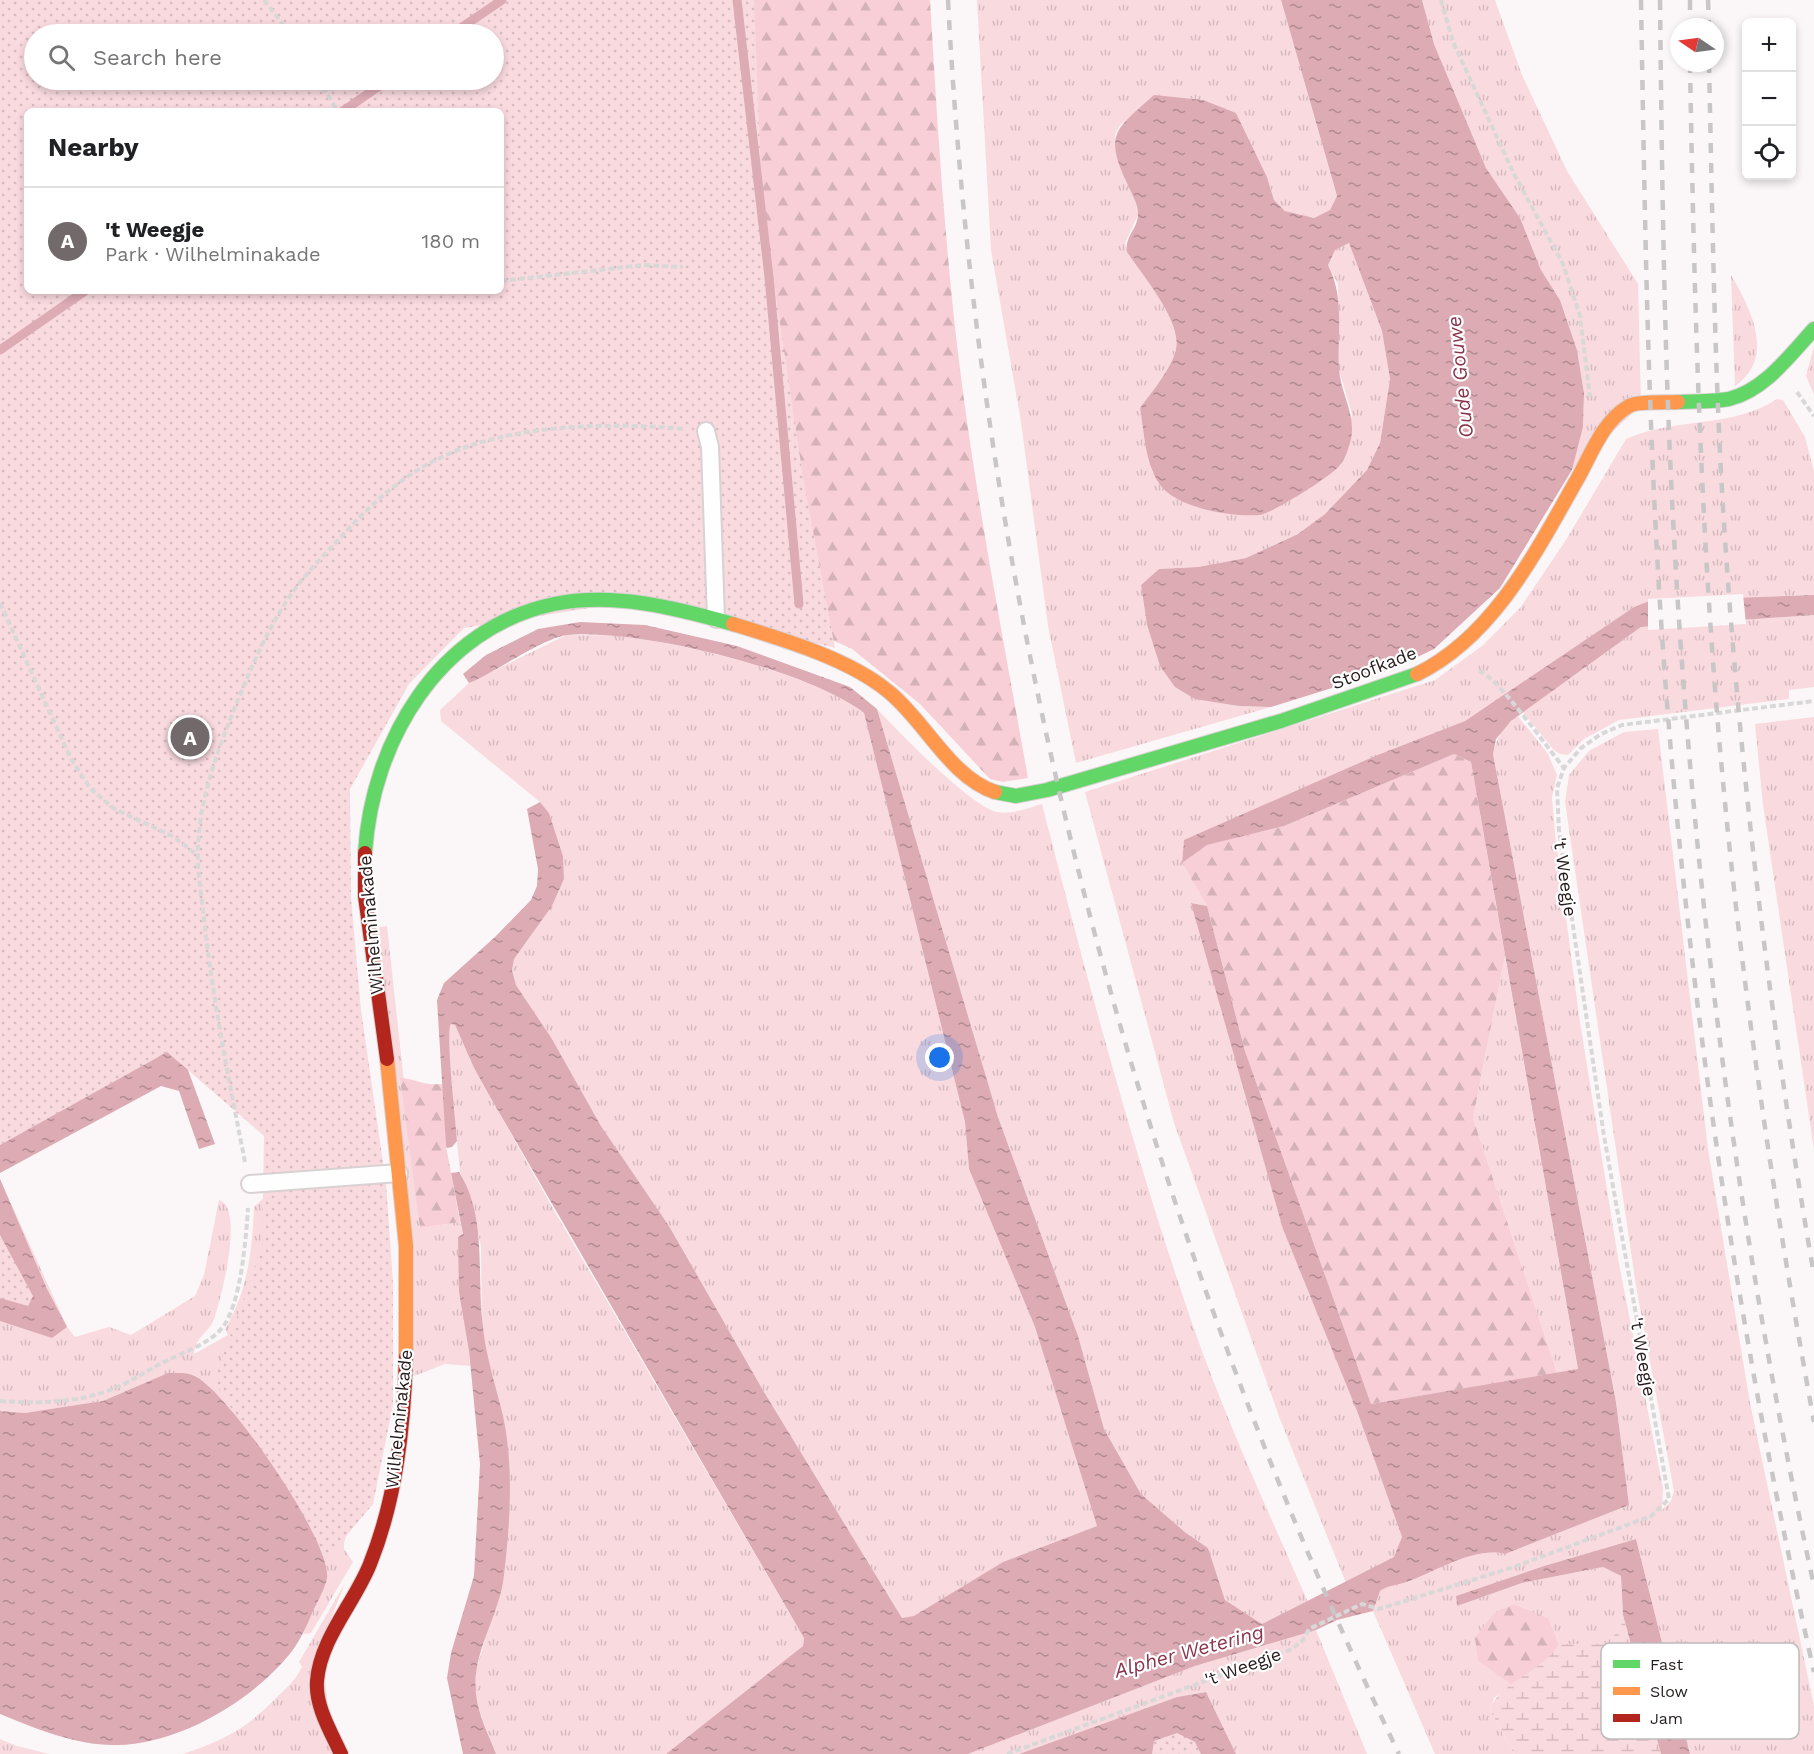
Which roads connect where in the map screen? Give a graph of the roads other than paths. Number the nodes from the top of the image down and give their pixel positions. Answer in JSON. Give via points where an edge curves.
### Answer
{"nodes":[{"id":1,"x":1814,"y":329,"type":"edge"},
{"id":2,"x":706,"y":431,"type":"road end"},
{"id":3,"x":717,"y":619,"type":"junction"},
{"id":4,"x":849,"y":669,"type":"joint"},
{"id":5,"x":399,"y":1173,"type":"junction"},
{"id":6,"x":250,"y":1184,"type":"road end"},
{"id":7,"x":341,"y":1754,"type":"edge"}],
"edges":[{"from":1,"to":4,"type":"street","name":"Stoofkade","via":[[1779,367],[1748,392],[1728,399],[1630,405],[1607,425],[1531,561],[1496,610],[1444,658],[1419,673],[1281,721],[1099,776],[1009,796],[990,792],[974,782],[906,707],[875,681]]},
{"from":2,"to":3,"type":"lane","via":[[710,447]]},
{"from":3,"to":4,"type":"street","name":"Wilhelminakade"},
{"from":3,"to":5,"type":"street","name":"Wilhelminakade","via":[[610,600],[560,602],[524,611],[473,637],[449,658],[398,727],[370,797],[363,860]]},
{"from":5,"to":6,"type":"lane"},
{"from":5,"to":7,"type":"street","name":"Wilhelminakade","via":[[408,1332],[398,1455],[377,1545],[321,1664],[317,1681],[319,1700]]}]}
